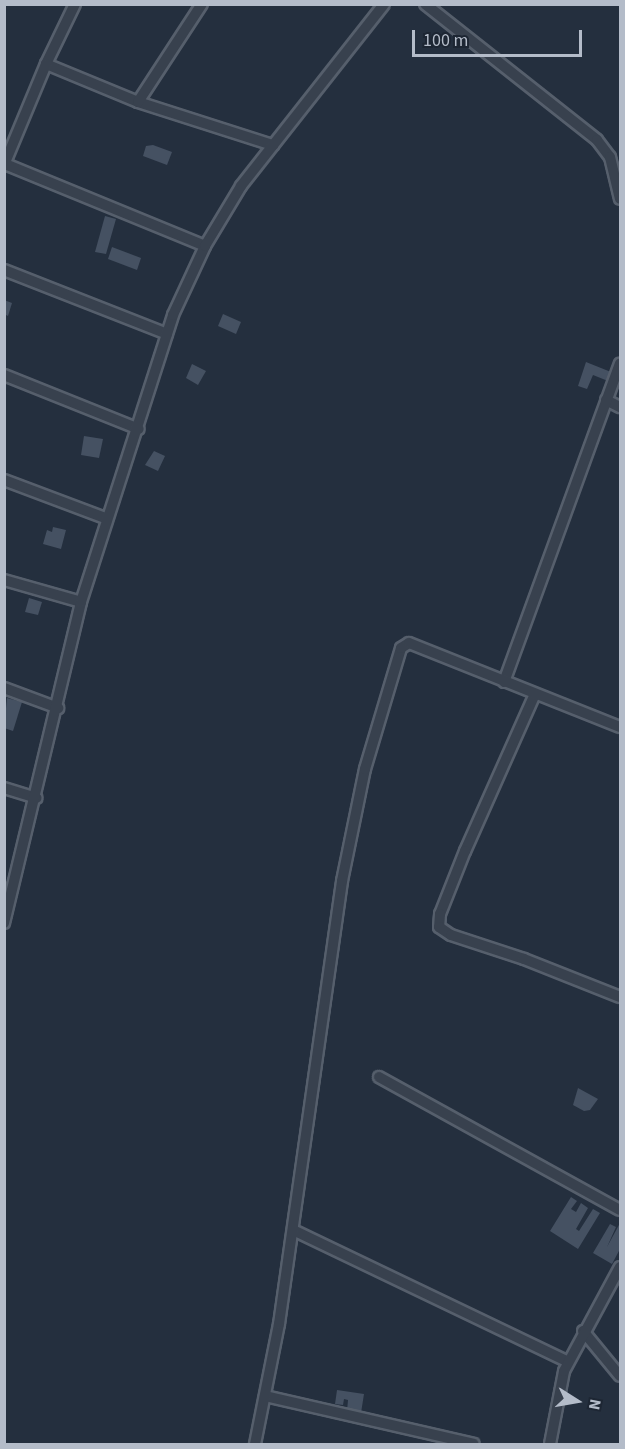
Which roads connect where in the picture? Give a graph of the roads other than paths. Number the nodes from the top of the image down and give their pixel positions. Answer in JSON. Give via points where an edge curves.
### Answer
{"nodes":[{"id":1,"x":75,"y":4,"type":"edge"},
{"id":2,"x":202,"y":4,"type":"edge"},
{"id":3,"x":384,"y":4,"type":"edge"},
{"id":4,"x":425,"y":4,"type":"edge"},
{"id":5,"x":46,"y":64,"type":"junction"},
{"id":6,"x":138,"y":102,"type":"junction"},
{"id":7,"x":273,"y":146,"type":"junction"},
{"id":8,"x":621,"y":156,"type":"edge"},
{"id":9,"x":5,"y":165,"type":"edge"},
{"id":10,"x":614,"y":172,"type":"junction"},
{"id":11,"x":621,"y":199,"type":"edge"},
{"id":12,"x":205,"y":246,"type":"junction"},
{"id":13,"x":4,"y":270,"type":"edge"},
{"id":14,"x":167,"y":334,"type":"junction"},
{"id":15,"x":621,"y":363,"type":"edge"},
{"id":16,"x":4,"y":375,"type":"edge"},
{"id":17,"x":606,"y":400,"type":"junction"},
{"id":18,"x":621,"y":406,"type":"edge"},
{"id":19,"x":139,"y":429,"type":"junction"},
{"id":20,"x":4,"y":480,"type":"edge"},
{"id":21,"x":105,"y":518,"type":"junction"},
{"id":22,"x":4,"y":580,"type":"edge"},
{"id":23,"x":81,"y":602,"type":"junction"},
{"id":24,"x":504,"y":682,"type":"junction"},
{"id":25,"x":4,"y":688,"type":"edge"},
{"id":26,"x":535,"y":694,"type":"junction"},
{"id":27,"x":58,"y":708,"type":"junction"},
{"id":28,"x":621,"y":727,"type":"edge"},
{"id":29,"x":4,"y":788,"type":"edge"},
{"id":30,"x":36,"y":798,"type":"junction"},
{"id":31,"x":8,"y":890,"type":"edge"},
{"id":32,"x":4,"y":923,"type":"edge"},
{"id":33,"x":621,"y":997,"type":"edge"},
{"id":34,"x":379,"y":1077,"type":"dead end"},
{"id":35,"x":621,"y":1210,"type":"edge"},
{"id":36,"x":293,"y":1230,"type":"junction"},
{"id":37,"x":621,"y":1267,"type":"edge"},
{"id":38,"x":583,"y":1331,"type":"junction"},
{"id":39,"x":568,"y":1362,"type":"junction"},
{"id":40,"x":621,"y":1376,"type":"edge"},
{"id":41,"x":265,"y":1396,"type":"junction"},
{"id":42,"x":255,"y":1444,"type":"edge"},
{"id":43,"x":474,"y":1444,"type":"edge"},
{"id":44,"x":550,"y":1444,"type":"edge"}],
"edges":[{"from":1,"to":5,"type":"street"},
{"from":2,"to":6,"type":"street"},
{"from":3,"to":7,"type":"street"},
{"from":4,"to":10,"type":"street","via":[[597,140],[610,157]]},
{"from":5,"to":6,"type":"street"},
{"from":5,"to":9,"type":"street"},
{"from":6,"to":7,"type":"street"},
{"from":7,"to":12,"type":"street","via":[[241,186]]},
{"from":8,"to":10,"type":"street"},
{"from":9,"to":12,"type":"street"},
{"from":10,"to":11,"type":"street"},
{"from":12,"to":14,"type":"street"},
{"from":13,"to":14,"type":"street"},
{"from":14,"to":19,"type":"street"},
{"from":15,"to":17,"type":"street"},
{"from":16,"to":19,"type":"street"},
{"from":17,"to":18,"type":"street"},
{"from":17,"to":24,"type":"street"},
{"from":19,"to":21,"type":"street"},
{"from":20,"to":21,"type":"street"},
{"from":21,"to":23,"type":"street"},
{"from":22,"to":23,"type":"street"},
{"from":23,"to":27,"type":"street"},
{"from":24,"to":26,"type":"street"},
{"from":24,"to":36,"type":"street","via":[[409,643],[401,648],[365,770],[342,881]]},
{"from":25,"to":27,"type":"street"},
{"from":26,"to":28,"type":"street"},
{"from":26,"to":33,"type":"street","via":[[465,851],[440,914],[439,927],[451,935]]},
{"from":27,"to":30,"type":"street"},
{"from":29,"to":30,"type":"street"},
{"from":30,"to":31,"type":"street"},
{"from":31,"to":32,"type":"street"},
{"from":34,"to":35,"type":"street"},
{"from":36,"to":39,"type":"street"},
{"from":36,"to":41,"type":"street"},
{"from":37,"to":38,"type":"street"},
{"from":38,"to":39,"type":"street"},
{"from":38,"to":40,"type":"street"},
{"from":39,"to":44,"type":"street","via":[[555,1405]]},
{"from":41,"to":42,"type":"street"},
{"from":41,"to":43,"type":"street"}]}
